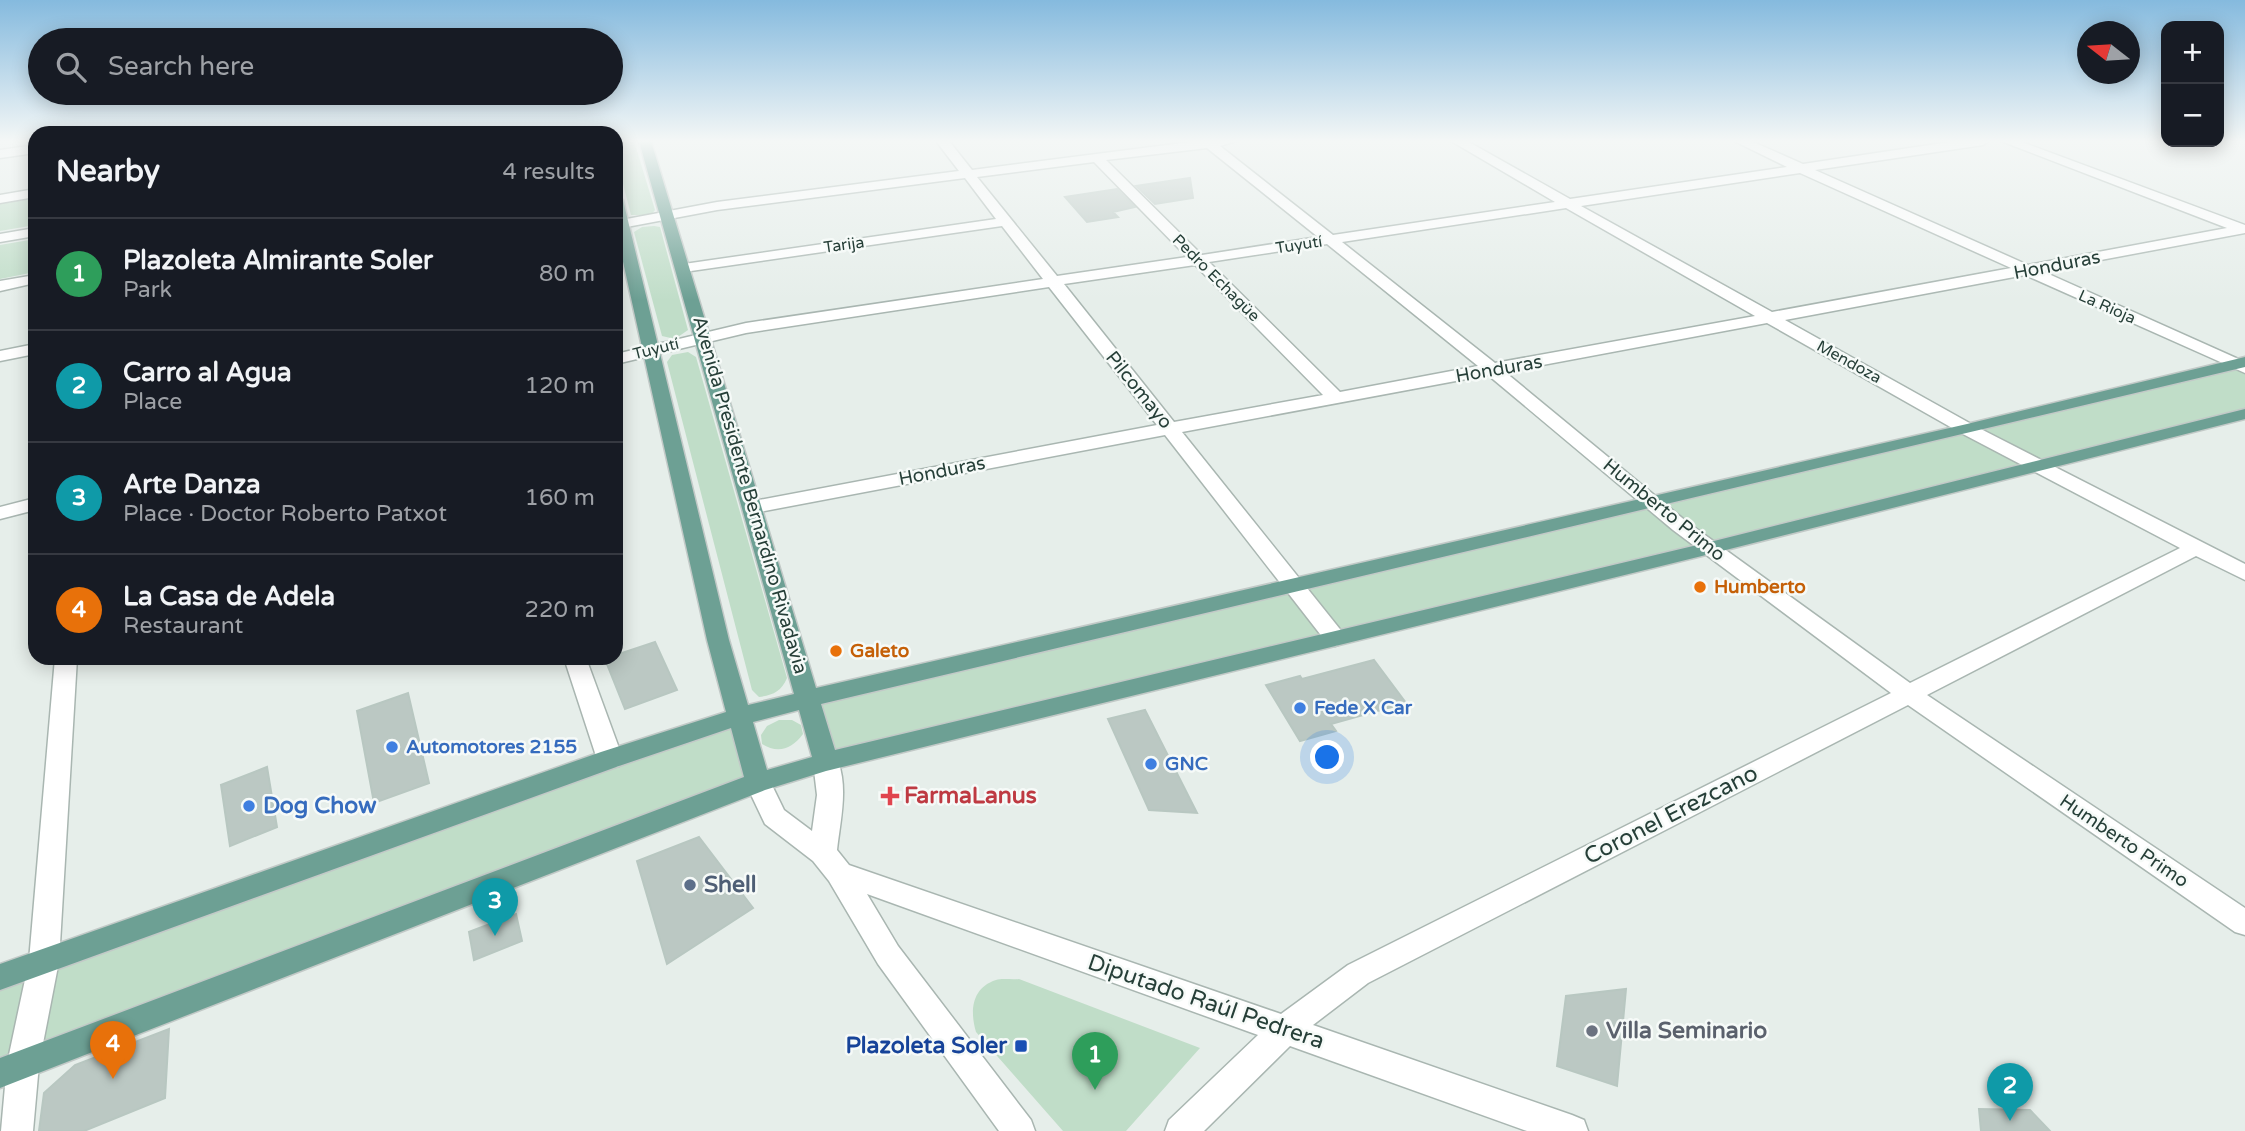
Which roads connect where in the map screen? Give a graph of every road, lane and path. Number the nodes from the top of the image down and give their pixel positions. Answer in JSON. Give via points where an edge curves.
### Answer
{"nodes":[{"id":1,"x":28,"y":194,"type":"edge"},
{"id":2,"x":661,"y":194,"type":"edge"},
{"id":3,"x":816,"y":194,"type":"edge"},
{"id":4,"x":983,"y":194,"type":"edge"},
{"id":5,"x":1132,"y":194,"type":"edge"},
{"id":6,"x":1270,"y":194,"type":"edge"},
{"id":7,"x":1550,"y":194,"type":"edge"},
{"id":8,"x":1637,"y":194,"type":"edge"},
{"id":9,"x":1857,"y":194,"type":"edge"},
{"id":10,"x":2149,"y":194,"type":"edge"},
{"id":11,"x":0,"y":199,"type":"edge"},
{"id":12,"x":1568,"y":204,"type":"junction"},
{"id":13,"x":667,"y":215,"type":"junction"},
{"id":14,"x":1004,"y":222,"type":"junction"},
{"id":15,"x":623,"y":224,"type":"edge"},
{"id":16,"x":2244,"y":229,"type":"edge"},
{"id":17,"x":28,"y":233,"type":"edge"},
{"id":18,"x":0,"y":238,"type":"edge"},
{"id":19,"x":1327,"y":240,"type":"junction"},
{"id":20,"x":623,"y":241,"type":"edge"},
{"id":21,"x":1198,"y":260,"type":"junction"},
{"id":22,"x":684,"y":268,"type":"junction"},
{"id":23,"x":2027,"y":271,"type":"junction"},
{"id":24,"x":28,"y":280,"type":"edge"},
{"id":25,"x":1051,"y":281,"type":"junction"},
{"id":26,"x":0,"y":286,"type":"edge"},
{"id":27,"x":1770,"y":318,"type":"junction"},
{"id":28,"x":702,"y":337,"type":"junction"},
{"id":29,"x":28,"y":350,"type":"edge"},
{"id":30,"x":651,"y":350,"type":"junction"},
{"id":31,"x":0,"y":356,"type":"edge"},
{"id":32,"x":623,"y":357,"type":"edge"},
{"id":33,"x":2242,"y":365,"type":"edge"},
{"id":34,"x":1493,"y":370,"type":"junction"},
{"id":35,"x":1335,"y":397,"type":"junction"},
{"id":36,"x":2245,"y":414,"type":"edge"},
{"id":37,"x":1170,"y":427,"type":"junction"},
{"id":38,"x":1967,"y":429,"type":"junction"},
{"id":39,"x":2041,"y":466,"type":"junction"},
{"id":40,"x":1651,"y":501,"type":"junction"},
{"id":41,"x":28,"y":506,"type":"edge"},
{"id":42,"x":754,"y":508,"type":"junction"},
{"id":43,"x":0,"y":513,"type":"edge"},
{"id":44,"x":1710,"y":548,"type":"junction"},
{"id":45,"x":2196,"y":548,"type":"junction"},
{"id":46,"x":2245,"y":573,"type":"edge"},
{"id":47,"x":1294,"y":584,"type":"junction"},
{"id":48,"x":1335,"y":638,"type":"junction"},
{"id":49,"x":65,"y":665,"type":"edge"},
{"id":50,"x":577,"y":665,"type":"edge"},
{"id":51,"x":1909,"y":694,"type":"junction"},
{"id":52,"x":809,"y":698,"type":"junction"},
{"id":53,"x":737,"y":717,"type":"junction"},
{"id":54,"x":610,"y":759,"type":"junction"},
{"id":55,"x":826,"y":762,"type":"junction"},
{"id":56,"x":758,"y":782,"type":"junction"},
{"id":57,"x":831,"y":863,"type":"junction"},
{"id":58,"x":2245,"y":923,"type":"edge"},
{"id":59,"x":44,"y":961,"type":"junction"},
{"id":60,"x":0,"y":977,"type":"edge"},
{"id":61,"x":1284,"y":1030,"type":"junction"},
{"id":62,"x":12,"y":1069,"type":"edge"},
{"id":63,"x":17,"y":1131,"type":"edge"},
{"id":64,"x":1019,"y":1131,"type":"edge"},
{"id":65,"x":1181,"y":1131,"type":"edge"},
{"id":66,"x":1572,"y":1131,"type":"edge"}],
"edges":[{"from":1,"to":11,"type":"street"},
{"from":2,"to":13,"type":"main road","name":"Avenida Presidente Bernardino Rivadavia"},
{"from":3,"to":13,"type":"street"},
{"from":4,"to":14,"type":"street","name":"Pilcomayo"},
{"from":5,"to":21,"type":"street","name":"Pedro Echagüe"},
{"from":6,"to":19,"type":"street","name":"Humberto Primo"},
{"from":7,"to":12,"type":"street","name":"Mendoza"},
{"from":8,"to":12,"type":"street","name":"Tuyutí"},
{"from":9,"to":23,"type":"street","name":"La Rioja"},
{"from":10,"to":16,"type":"street"},
{"from":12,"to":19,"type":"street","name":"Tuyutí"},
{"from":12,"to":27,"type":"street","name":"Mendoza"},
{"from":13,"to":15,"type":"street"},
{"from":13,"to":22,"type":"main road","name":"Avenida Presidente Bernardino Rivadavia"},
{"from":14,"to":22,"type":"street","name":"Tarija"},
{"from":14,"to":25,"type":"street","name":"Pilcomayo"},
{"from":16,"to":23,"type":"street","name":"Honduras"},
{"from":17,"to":18,"type":"street"},
{"from":19,"to":21,"type":"street","name":"Tuyutí"},
{"from":19,"to":34,"type":"street","name":"Humberto Primo"},
{"from":20,"to":30,"type":"main road"},
{"from":21,"to":25,"type":"street","name":"Tuyutí"},
{"from":21,"to":35,"type":"street","name":"Pedro Echagüe"},
{"from":22,"to":28,"type":"main road","name":"Avenida Presidente Bernardino Rivadavia"},
{"from":23,"to":27,"type":"street","name":"Honduras"},
{"from":23,"to":33,"type":"street","name":"La Rioja"},
{"from":24,"to":26,"type":"street"},
{"from":25,"to":28,"type":"street","name":"Tuyutí"},
{"from":25,"to":37,"type":"street","name":"Pilcomayo"},
{"from":27,"to":34,"type":"street","name":"Honduras"},
{"from":27,"to":38,"type":"street","name":"Mendoza"},
{"from":28,"to":30,"type":"street","name":"Tuyutí"},
{"from":28,"to":42,"type":"main road","name":"Avenida Presidente Bernardino Rivadavia"},
{"from":29,"to":31,"type":"street"},
{"from":30,"to":32,"type":"street","name":"Tuyutí"},
{"from":30,"to":53,"type":"main road"},
{"from":33,"to":38,"type":"main road"},
{"from":34,"to":35,"type":"street","name":"Honduras"},
{"from":34,"to":40,"type":"street","name":"Humberto Primo"},
{"from":35,"to":37,"type":"street","name":"Honduras"},
{"from":36,"to":39,"type":"main road"},
{"from":37,"to":42,"type":"street","name":"Honduras"},
{"from":37,"to":47,"type":"street","name":"Pilcomayo"},
{"from":38,"to":39,"type":"street","name":"Mendoza"},
{"from":38,"to":40,"type":"main road"},
{"from":39,"to":44,"type":"main road"},
{"from":39,"to":45,"type":"street","name":"Mendoza"},
{"from":40,"to":44,"type":"street","name":"Humberto Primo"},
{"from":40,"to":47,"type":"main road"},
{"from":41,"to":43,"type":"street"},
{"from":42,"to":52,"type":"main road","name":"Avenida Presidente Bernardino Rivadavia"},
{"from":44,"to":48,"type":"main road"},
{"from":44,"to":51,"type":"street","name":"Humberto Primo"},
{"from":45,"to":46,"type":"street","name":"Mendoza"},
{"from":45,"to":51,"type":"street","name":"Coronel Erezcano"},
{"from":47,"to":48,"type":"street","name":"Pilcomayo"},
{"from":47,"to":52,"type":"main road"},
{"from":48,"to":55,"type":"main road"},
{"from":49,"to":59,"type":"street"},
{"from":50,"to":54,"type":"street"},
{"from":51,"to":58,"type":"street","name":"Humberto Primo"},
{"from":51,"to":61,"type":"street","name":"Coronel Erezcano","via":[[1359,974]]},
{"from":52,"to":53,"type":"main road"},
{"from":52,"to":55,"type":"main road","name":"Avenida Presidente Bernardino Rivadavia"},
{"from":53,"to":54,"type":"main road"},
{"from":53,"to":56,"type":"main road"},
{"from":54,"to":59,"type":"main road"},
{"from":55,"to":56,"type":"main road"},
{"from":55,"to":57,"type":"street","name":"Avenida Presidente Bernardino Rivadavia"},
{"from":56,"to":57,"type":"street","via":[[774,817]]},
{"from":56,"to":62,"type":"main road"},
{"from":57,"to":61,"type":"street","name":"Diputado Raúl Pedrera"},
{"from":57,"to":64,"type":"street","via":[[888,955]]},
{"from":59,"to":60,"type":"main road"},
{"from":59,"to":62,"type":"street"},
{"from":61,"to":65,"type":"street","name":"Coronel Erezcano"},
{"from":61,"to":66,"type":"street","name":"Diputado Raúl Pedrera"},
{"from":62,"to":63,"type":"street"}]}
